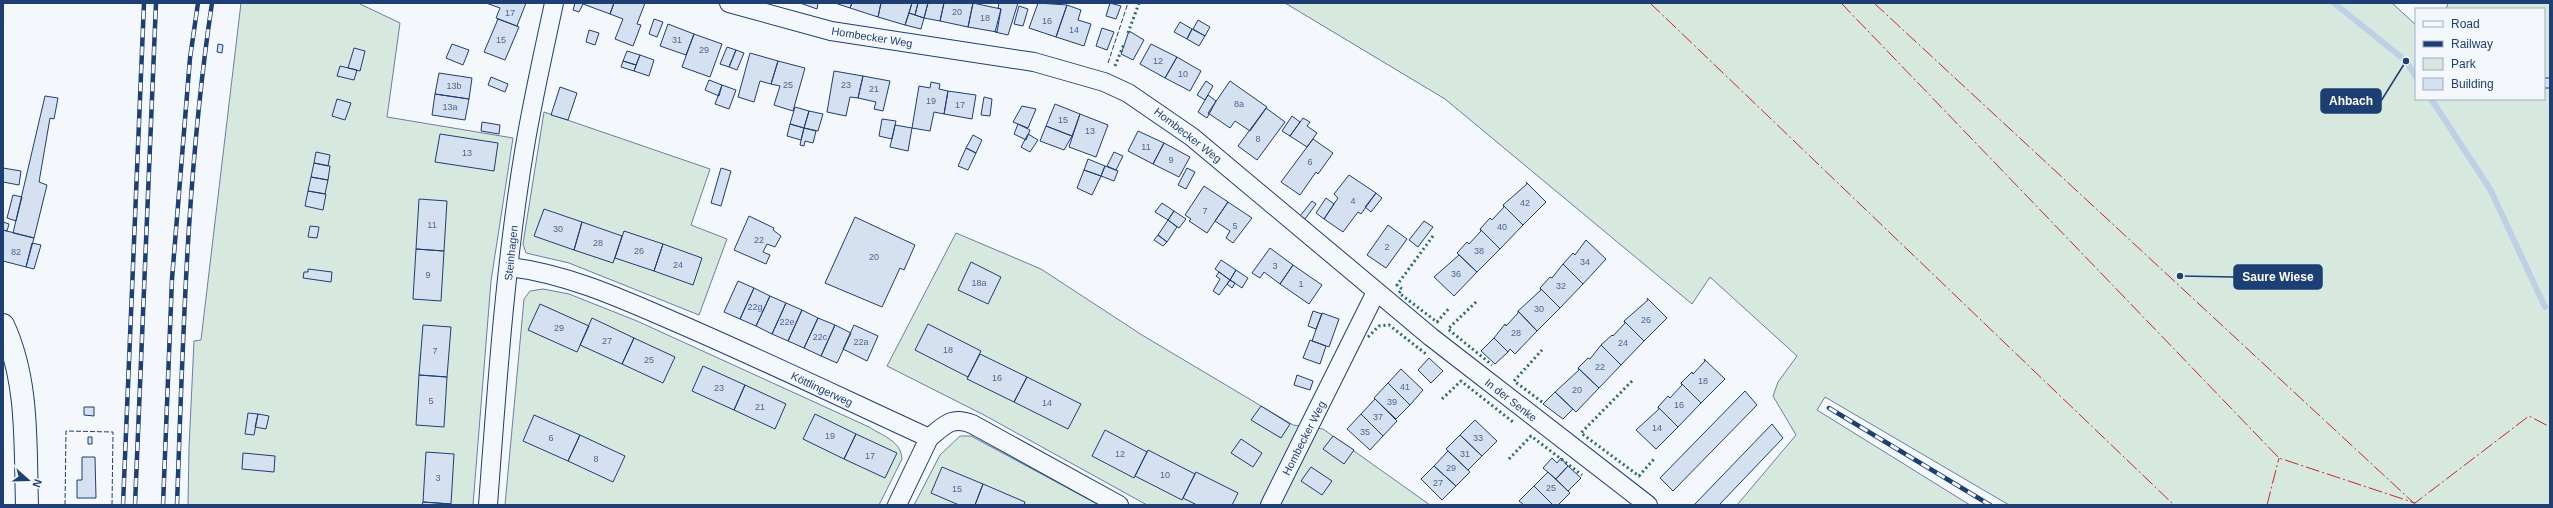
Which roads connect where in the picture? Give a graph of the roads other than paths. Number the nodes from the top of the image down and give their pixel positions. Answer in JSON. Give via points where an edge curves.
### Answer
{"nodes":[{"id":1,"x":554,"y":3,"type":"edge"},
{"id":2,"x":729,"y":3,"type":"edge"},
{"id":3,"x":510,"y":267,"type":"junction"},
{"id":4,"x":1376,"y":292,"type":"junction"},
{"id":5,"x":3,"y":325,"type":"edge"},
{"id":6,"x":929,"y":438,"type":"junction"},
{"id":7,"x":27,"y":505,"type":"edge"},
{"id":8,"x":488,"y":505,"type":"edge"},
{"id":9,"x":897,"y":505,"type":"edge"},
{"id":10,"x":1119,"y":505,"type":"edge"},
{"id":11,"x":1270,"y":505,"type":"edge"},
{"id":12,"x":1648,"y":505,"type":"edge"}],
"edges":[{"from":1,"to":3,"type":"street","name":"Steinhagen","via":[[525,145]]},
{"from":2,"to":4,"type":"street","name":"Hombecker Weg","via":[[831,31],[1015,59],[1104,82],[1150,106],[1192,137]]},
{"from":3,"to":6,"type":"street","name":"Köttlingerweg","via":[[532,270],[612,295]]},
{"from":3,"to":8,"type":"street","name":"Steinhagen","via":[[496,395]]},
{"from":4,"to":11,"type":"street","name":"Hombecker Weg"},
{"from":4,"to":12,"type":"street","name":"In der Senke","via":[[1531,416]]},
{"from":5,"to":7,"type":"street","via":[[13,346],[21,376]]},
{"from":6,"to":9,"type":"street"},
{"from":6,"to":10,"type":"street","via":[[950,422],[961,420],[1025,452]]}]}
